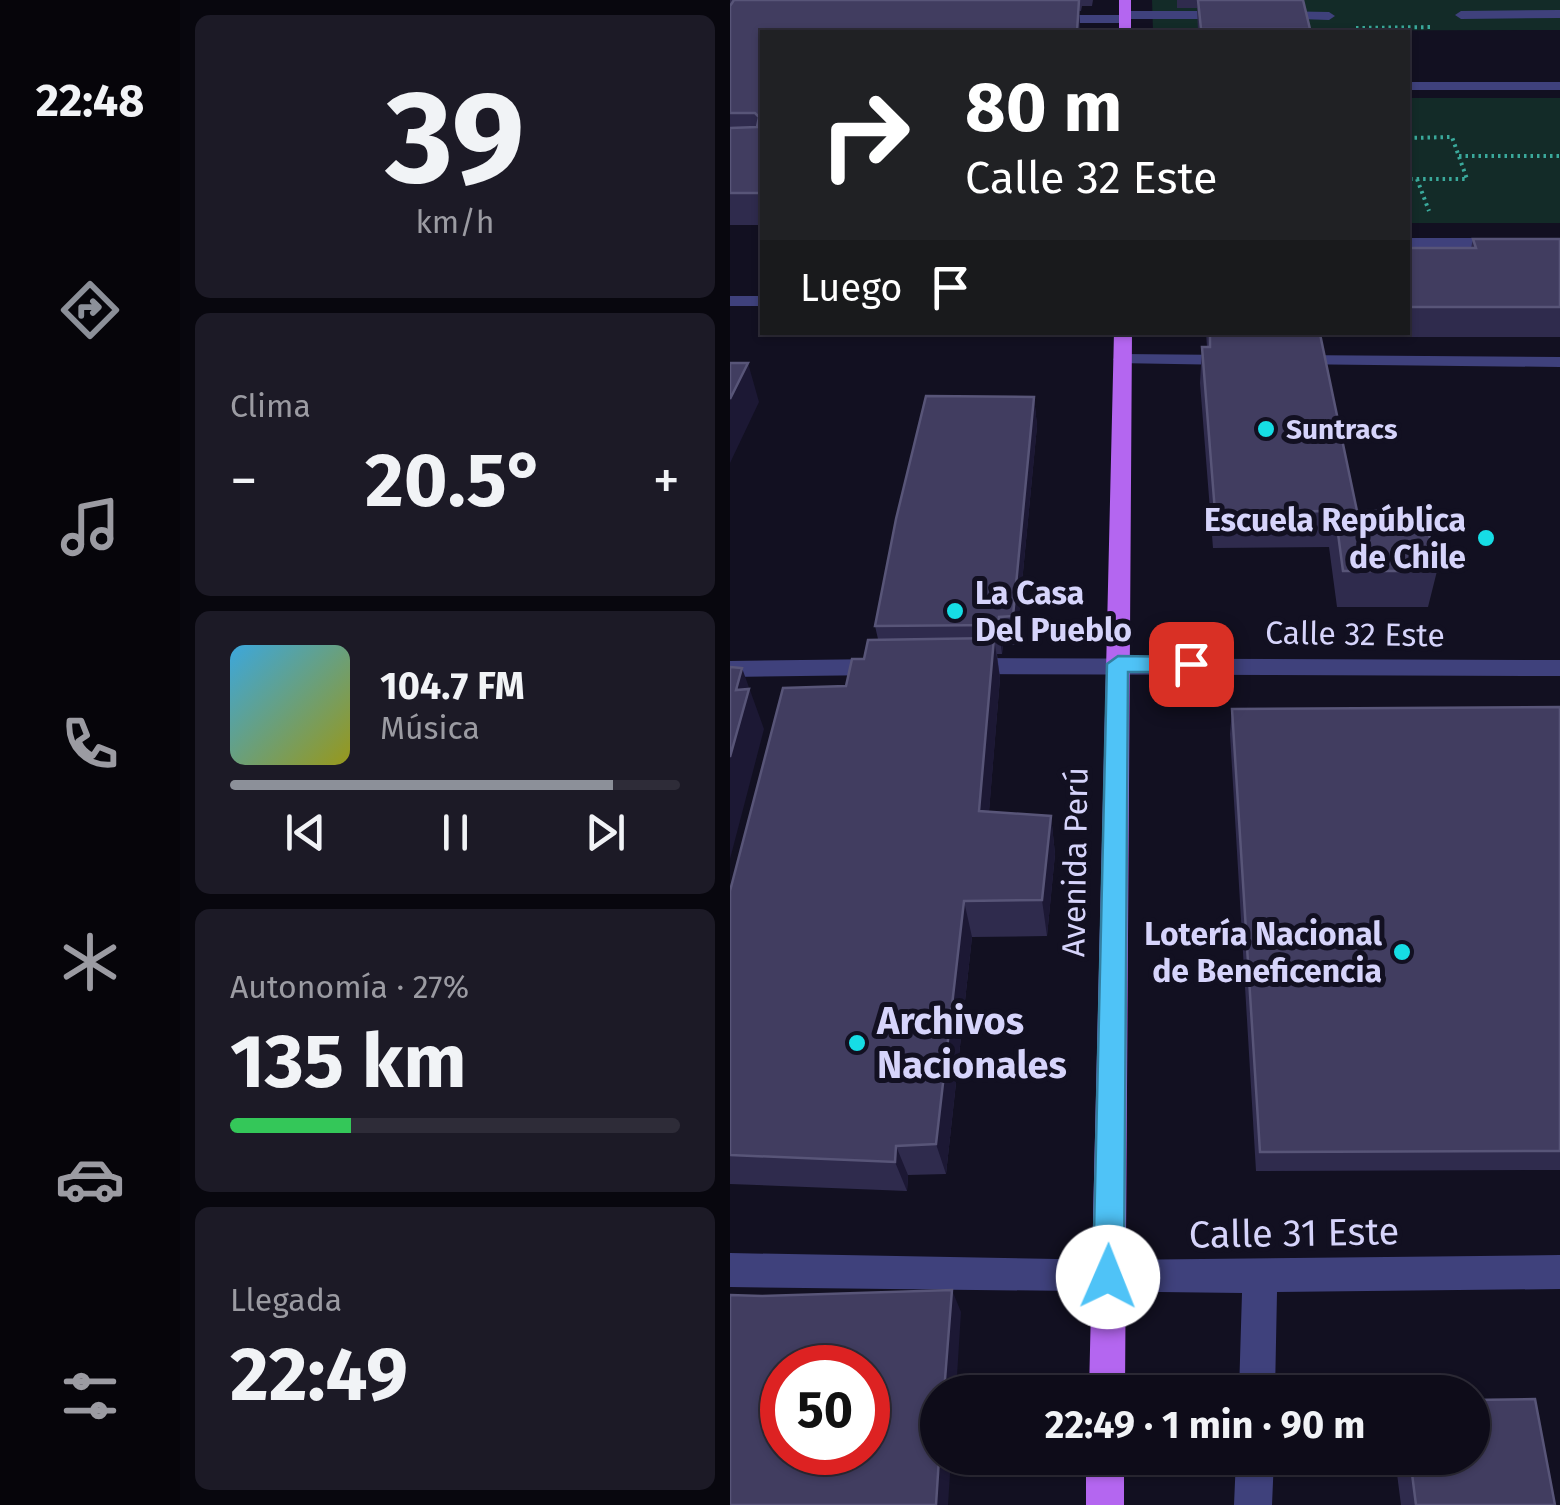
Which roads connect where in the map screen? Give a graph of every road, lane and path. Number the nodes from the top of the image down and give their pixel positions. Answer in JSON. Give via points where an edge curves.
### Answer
{"nodes":[{"id":1,"x":1125,"y":0,"type":"edge"},
{"id":2,"x":1560,"y":14,"type":"edge"},
{"id":3,"x":1462,"y":15,"type":"dead end"},
{"id":4,"x":1238,"y":16,"type":"edge"},
{"id":5,"x":1256,"y":16,"type":"edge"},
{"id":6,"x":1329,"y":16,"type":"dead end"},
{"id":7,"x":1026,"y":19,"type":"edge"},
{"id":8,"x":1125,"y":22,"type":"edge"},
{"id":9,"x":1410,"y":86,"type":"edge"},
{"id":10,"x":1560,"y":86,"type":"edge"},
{"id":11,"x":1410,"y":138,"type":"edge"},
{"id":12,"x":1459,"y":156,"type":"junction"},
{"id":13,"x":1560,"y":156,"type":"edge"},
{"id":14,"x":1410,"y":179,"type":"edge"},
{"id":15,"x":1418,"y":179,"type":"junction"},
{"id":16,"x":1429,"y":212,"type":"dead end"},
{"id":17,"x":1410,"y":243,"type":"edge"},
{"id":18,"x":1560,"y":243,"type":"edge"},
{"id":19,"x":730,"y":301,"type":"edge"},
{"id":20,"x":760,"y":301,"type":"edge"},
{"id":21,"x":1122,"y":346,"type":"edge"},
{"id":22,"x":1560,"y":362,"type":"edge"},
{"id":23,"x":1118,"y":664,"type":"junction"},
{"id":24,"x":947,"y":666,"type":"edge"},
{"id":25,"x":909,"y":667,"type":"edge"},
{"id":26,"x":1560,"y":668,"type":"edge"},
{"id":27,"x":730,"y":669,"type":"edge"},
{"id":28,"x":730,"y":1270,"type":"edge"},
{"id":29,"x":1560,"y":1272,"type":"edge"},
{"id":30,"x":1260,"y":1276,"type":"junction"},
{"id":31,"x":1108,"y":1277,"type":"junction"},
{"id":32,"x":1106,"y":1375,"type":"edge"},
{"id":33,"x":1257,"y":1375,"type":"edge"},
{"id":34,"x":1105,"y":1475,"type":"edge"},
{"id":35,"x":1254,"y":1475,"type":"edge"},
{"id":36,"x":1104,"y":1505,"type":"edge"},
{"id":37,"x":1253,"y":1505,"type":"edge"}],
"edges":[{"from":1,"to":8,"type":"main road"},
{"from":2,"to":3,"type":"street"},
{"from":4,"to":8,"type":"street"},
{"from":5,"to":6,"type":"street"},
{"from":7,"to":8,"type":"street"},
{"from":9,"to":10,"type":"street"},
{"from":11,"to":12,"type":"path","via":[[1452,137]]},
{"from":12,"to":13,"type":"path"},
{"from":12,"to":15,"type":"path","via":[[1467,179]]},
{"from":14,"to":15,"type":"path"},
{"from":15,"to":16,"type":"path"},
{"from":17,"to":18,"type":"street"},
{"from":19,"to":20,"type":"street"},
{"from":21,"to":22,"type":"street","via":[[1271,360]]},
{"from":21,"to":23,"type":"main road","name":"Avenida Perú"},
{"from":23,"to":24,"type":"street","name":"Calle 32 Este"},
{"from":23,"to":26,"type":"street","name":"Calle 32 Este"},
{"from":23,"to":31,"type":"main road","name":"Avenida Perú"},
{"from":25,"to":27,"type":"street","via":[[792,678]]},
{"from":28,"to":31,"type":"street","name":"Calle 31 Este"},
{"from":29,"to":30,"type":"street","name":"Calle 31 Este"},
{"from":30,"to":31,"type":"street","name":"Calle 31 Este"},
{"from":30,"to":33,"type":"street"},
{"from":31,"to":32,"type":"main road","name":"Avenida Perú"},
{"from":34,"to":36,"type":"main road"},
{"from":35,"to":37,"type":"street"}]}
